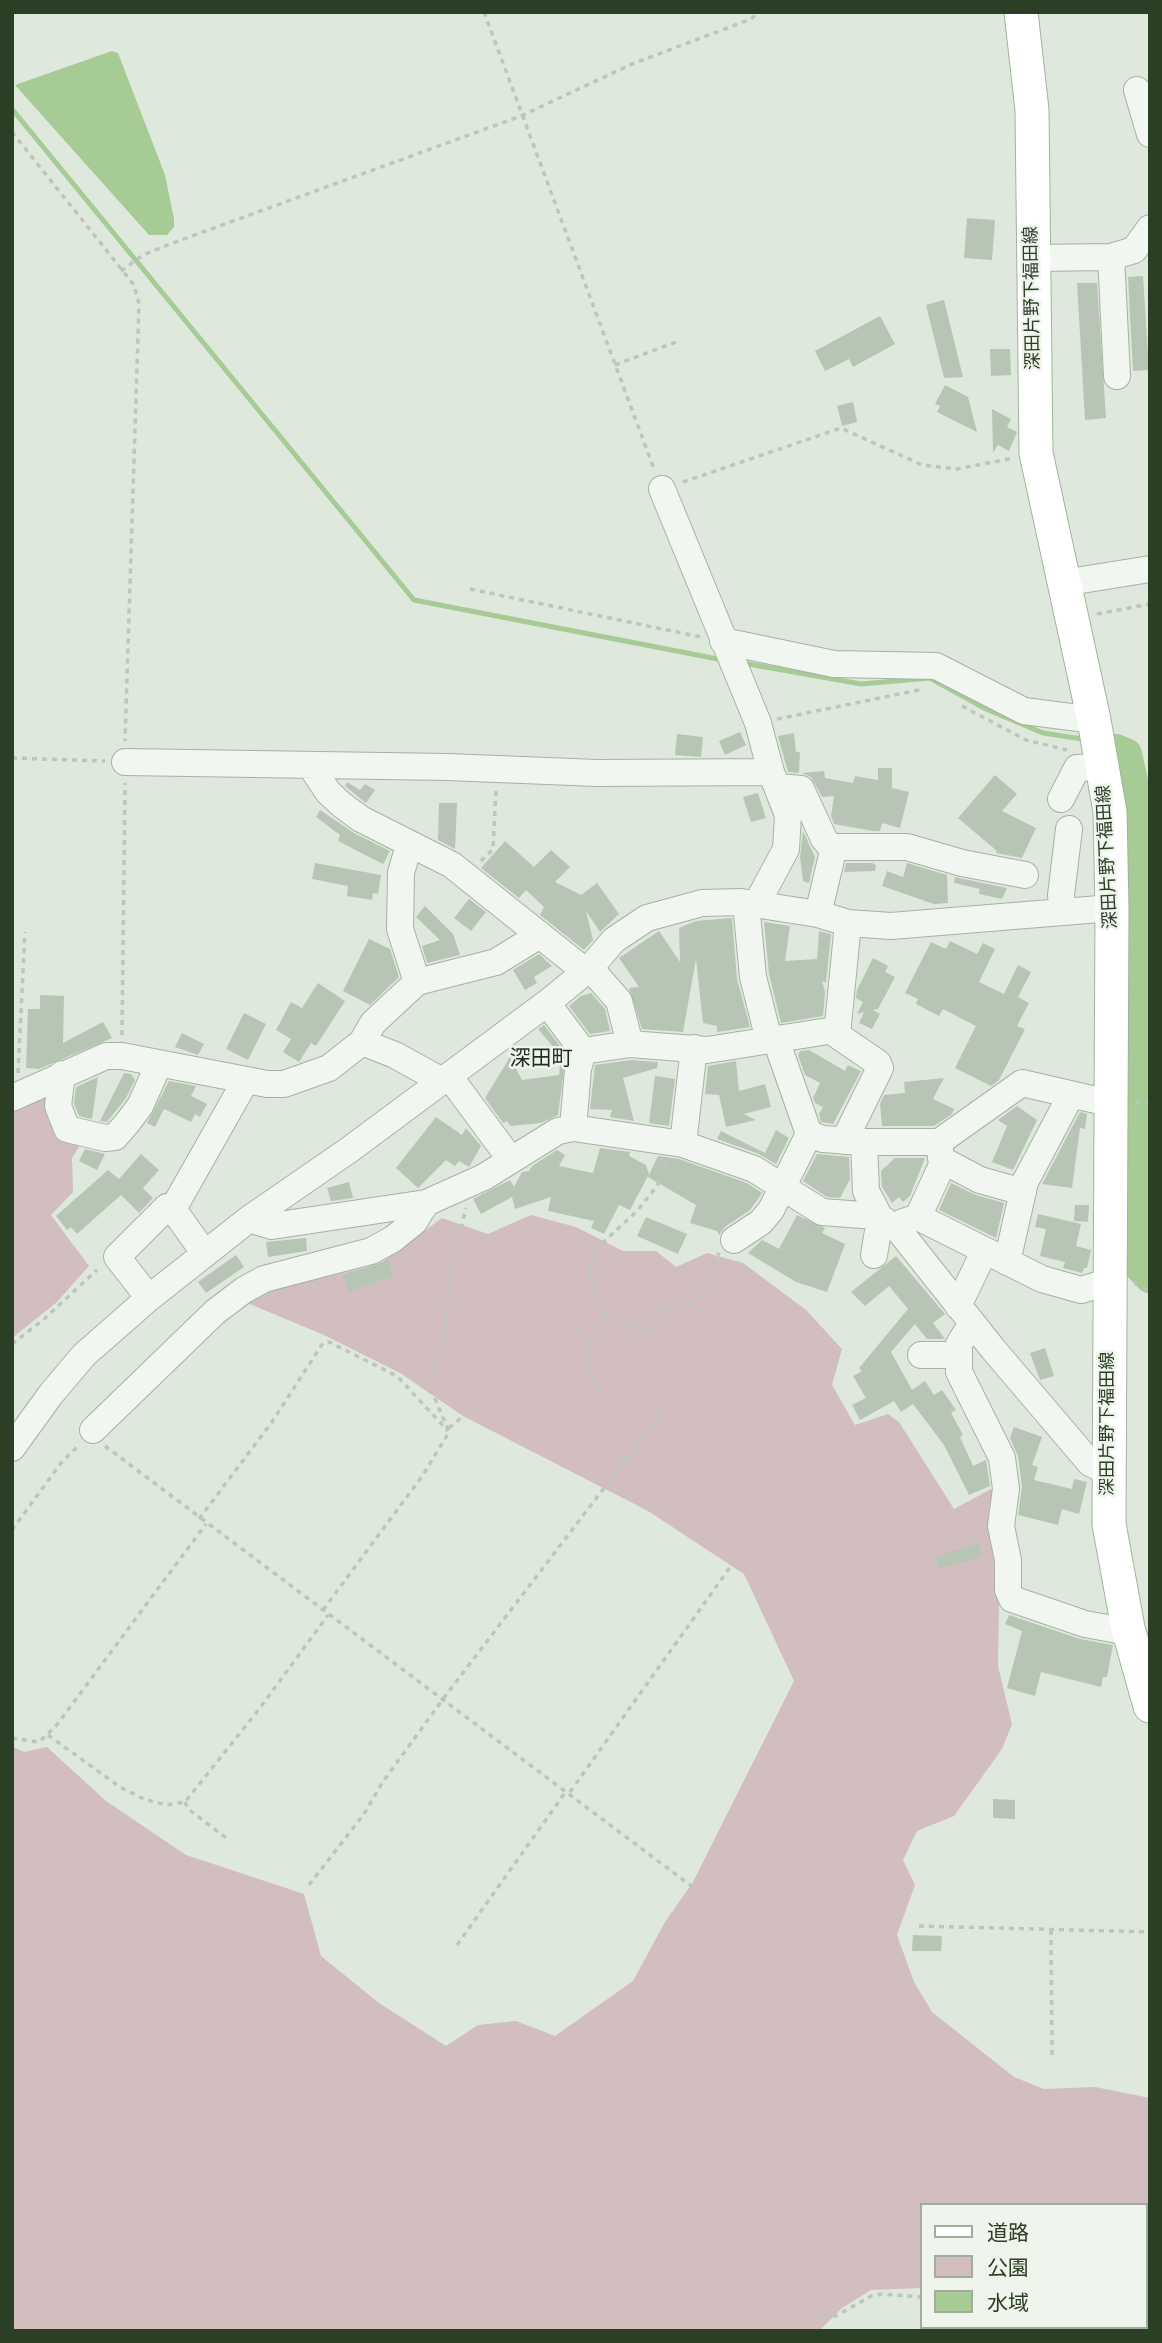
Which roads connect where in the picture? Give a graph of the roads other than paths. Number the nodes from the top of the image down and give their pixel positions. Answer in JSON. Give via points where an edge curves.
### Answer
{"nodes":[{"id":1,"x":1021,"y":12,"type":"edge"},
{"id":2,"x":1137,"y":90,"type":"dead end"},
{"id":3,"x":1150,"y":134,"type":"edge"},
{"id":4,"x":1150,"y":228,"type":"edge"},
{"id":5,"x":1111,"y":257,"type":"junction"},
{"id":6,"x":1032,"y":258,"type":"junction"},
{"id":7,"x":1117,"y":376,"type":"dead end"},
{"id":8,"x":662,"y":489,"type":"road end"},
{"id":9,"x":1150,"y":569,"type":"edge"},
{"id":10,"x":1063,"y":583,"type":"junction"},
{"id":11,"x":723,"y":641,"type":"junction"},
{"id":12,"x":1094,"y":720,"type":"junction"},
{"id":13,"x":125,"y":762,"type":"road end"},
{"id":14,"x":1102,"y":762,"type":"junction"},
{"id":15,"x":310,"y":765,"type":"junction"},
{"id":16,"x":775,"y":780,"type":"junction"},
{"id":17,"x":1061,"y":799,"type":"dead end"},
{"id":18,"x":1069,"y":830,"type":"dead end"},
{"id":19,"x":409,"y":845,"type":"junction"},
{"id":20,"x":832,"y":849,"type":"junction"},
{"id":21,"x":1025,"y":875,"type":"dead end"},
{"id":22,"x":751,"y":904,"type":"junction"},
{"id":23,"x":1112,"y":908,"type":"junction"},
{"id":24,"x":1063,"y":912,"type":"junction"},
{"id":25,"x":818,"y":914,"type":"junction"},
{"id":26,"x":848,"y":923,"type":"junction"},
{"id":27,"x":538,"y":936,"type":"junction"},
{"id":28,"x":588,"y":969,"type":"junction"},
{"id":29,"x":417,"y":982,"type":"junction"},
{"id":30,"x":547,"y":1003,"type":"junction"},
{"id":31,"x":835,"y":1030,"type":"junction"},
{"id":32,"x":773,"y":1040,"type":"junction"},
{"id":33,"x":362,"y":1042,"type":"junction"},
{"id":34,"x":630,"y":1044,"type":"junction"},
{"id":35,"x":694,"y":1048,"type":"junction"},
{"id":36,"x":583,"y":1051,"type":"junction"},
{"id":37,"x":159,"y":1065,"type":"junction"},
{"id":38,"x":62,"y":1074,"type":"junction"},
{"id":39,"x":446,"y":1078,"type":"junction"},
{"id":40,"x":246,"y":1080,"type":"junction"},
{"id":41,"x":1071,"y":1095,"type":"junction"},
{"id":42,"x":15,"y":1097,"type":"edge"},
{"id":43,"x":1109,"y":1103,"type":"junction"},
{"id":44,"x":573,"y":1128,"type":"junction"},
{"id":45,"x":809,"y":1134,"type":"junction"},
{"id":46,"x":854,"y":1141,"type":"junction"},
{"id":47,"x":679,"y":1144,"type":"junction"},
{"id":48,"x":941,"y":1151,"type":"junction"},
{"id":49,"x":511,"y":1160,"type":"junction"},
{"id":50,"x":782,"y":1188,"type":"junction"},
{"id":51,"x":1023,"y":1192,"type":"junction"},
{"id":52,"x":426,"y":1203,"type":"junction"},
{"id":53,"x":173,"y":1209,"type":"junction"},
{"id":54,"x":918,"y":1217,"type":"junction"},
{"id":55,"x":249,"y":1219,"type":"junction"},
{"id":56,"x":885,"y":1221,"type":"junction"},
{"id":57,"x":734,"y":1240,"type":"road end"},
{"id":58,"x":205,"y":1254,"type":"junction"},
{"id":59,"x":874,"y":1255,"type":"dead end"},
{"id":60,"x":996,"y":1257,"type":"junction"},
{"id":61,"x":1108,"y":1282,"type":"junction"},
{"id":62,"x":149,"y":1298,"type":"junction"},
{"id":63,"x":965,"y":1315,"type":"junction"},
{"id":64,"x":922,"y":1355,"type":"dead end"},
{"id":65,"x":957,"y":1355,"type":"junction"},
{"id":66,"x":93,"y":1430,"type":"road end"},
{"id":67,"x":12,"y":1448,"type":"edge"},
{"id":68,"x":1108,"y":1472,"type":"junction"},
{"id":69,"x":1129,"y":1632,"type":"junction"},
{"id":70,"x":1150,"y":1706,"type":"edge"}],
"edges":[{"from":1,"to":6,"type":"main road","name":"深田片野下福田線","via":[[1032,110]]},
{"from":2,"to":3,"type":"street"},
{"from":4,"to":5,"type":"street","via":[[1135,250]]},
{"from":5,"to":6,"type":"street"},
{"from":5,"to":7,"type":"street"},
{"from":6,"to":10,"type":"main road","name":"深田片野下福田線","via":[[1036,453]]},
{"from":8,"to":11,"type":"street"},
{"from":9,"to":10,"type":"street"},
{"from":10,"to":12,"type":"main road","name":"深田片野下福田線"},
{"from":11,"to":12,"type":"street","via":[[834,664],[936,666],[1024,711]]},
{"from":11,"to":16,"type":"street","via":[[758,723]]},
{"from":12,"to":14,"type":"main road","name":"深田片野下福田線"},
{"from":13,"to":15,"type":"street"},
{"from":14,"to":17,"type":"street","via":[[1077,768]]},
{"from":14,"to":23,"type":"main road","name":"深田片野下福田線","via":[[1110,811]]},
{"from":15,"to":16,"type":"street"},
{"from":15,"to":19,"type":"street","via":[[342,805]]},
{"from":16,"to":20,"type":"street","via":[[801,789]]},
{"from":16,"to":22,"type":"street","via":[[788,815],[788,837],[781,861]]},
{"from":18,"to":24,"type":"street"},
{"from":19,"to":27,"type":"street","via":[[466,874]]},
{"from":19,"to":29,"type":"street","via":[[401,873],[400,929]]},
{"from":20,"to":21,"type":"street","via":[[907,847]]},
{"from":20,"to":25,"type":"street"},
{"from":22,"to":25,"type":"street"},
{"from":22,"to":28,"type":"street","via":[[702,903],[647,918],[614,940]]},
{"from":22,"to":32,"type":"street","via":[[753,977]]},
{"from":23,"to":24,"type":"street"},
{"from":23,"to":43,"type":"main road","name":"深田片野下福田線"},
{"from":24,"to":26,"type":"street","via":[[891,926]]},
{"from":25,"to":26,"type":"street"},
{"from":26,"to":31,"type":"street"},
{"from":27,"to":28,"type":"street"},
{"from":27,"to":29,"type":"street","via":[[496,962]]},
{"from":28,"to":30,"type":"street"},
{"from":28,"to":34,"type":"street","via":[[619,1001]]},
{"from":29,"to":33,"type":"street","via":[[373,1023]]},
{"from":30,"to":36,"type":"street"},
{"from":30,"to":39,"type":"street"},
{"from":31,"to":32,"type":"street"},
{"from":31,"to":46,"type":"street","via":[[880,1068]]},
{"from":32,"to":35,"type":"street"},
{"from":32,"to":45,"type":"street"},
{"from":33,"to":39,"type":"street"},
{"from":33,"to":40,"type":"street","via":[[329,1068],[304,1079],[284,1084]]},
{"from":34,"to":35,"type":"street"},
{"from":34,"to":36,"type":"street"},
{"from":35,"to":47,"type":"street"},
{"from":36,"to":44,"type":"street"},
{"from":37,"to":38,"type":"street","via":[[122,1056],[94,1059]]},
{"from":37,"to":38,"type":"street","via":[[140,1106],[115,1137],[105,1138],[67,1129],[58,1106]]},
{"from":37,"to":40,"type":"street"},
{"from":38,"to":42,"type":"street"},
{"from":39,"to":49,"type":"street"},
{"from":39,"to":55,"type":"street"},
{"from":40,"to":53,"type":"street"},
{"from":41,"to":43,"type":"street"},
{"from":41,"to":48,"type":"street","via":[[1022,1083]]},
{"from":41,"to":51,"type":"street"},
{"from":43,"to":61,"type":"main road","name":"深田片野下福田線"},
{"from":44,"to":47,"type":"street"},
{"from":44,"to":49,"type":"street","via":[[558,1131]]},
{"from":45,"to":46,"type":"street"},
{"from":45,"to":50,"type":"street"},
{"from":46,"to":48,"type":"street"},
{"from":46,"to":56,"type":"street","via":[[866,1191]]},
{"from":47,"to":50,"type":"street","via":[[754,1169]]},
{"from":48,"to":51,"type":"street","via":[[980,1180]]},
{"from":48,"to":54,"type":"street"},
{"from":49,"to":52,"type":"street"},
{"from":50,"to":56,"type":"street","via":[[822,1212]]},
{"from":50,"to":57,"type":"street","via":[[761,1222]]},
{"from":51,"to":60,"type":"street"},
{"from":52,"to":55,"type":"street","via":[[272,1226]]},
{"from":52,"to":66,"type":"street","via":[[414,1222],[371,1251],[264,1279],[244,1290],[215,1312]]},
{"from":53,"to":58,"type":"street"},
{"from":53,"to":62,"type":"street","via":[[167,1207],[107,1263]]},
{"from":54,"to":56,"type":"street"},
{"from":54,"to":60,"type":"street"},
{"from":55,"to":58,"type":"street"},
{"from":56,"to":59,"type":"street","via":[[878,1231]]},
{"from":56,"to":63,"type":"street","via":[[912,1245]]},
{"from":58,"to":62,"type":"street"},
{"from":60,"to":61,"type":"street","via":[[1042,1279],[1081,1290]]},
{"from":60,"to":63,"type":"street"},
{"from":61,"to":68,"type":"main road","name":"深田片野下福田線"},
{"from":62,"to":67,"type":"street","via":[[84,1355]]},
{"from":63,"to":65,"type":"street"},
{"from":63,"to":68,"type":"street","via":[[1090,1463]]},
{"from":64,"to":65,"type":"street"},
{"from":65,"to":69,"type":"street","via":[[966,1391],[1002,1458],[1006,1489],[1001,1526],[1012,1599],[1085,1624]]},
{"from":68,"to":69,"type":"main road","name":"深田片野下福田線","via":[[1109,1524]]},
{"from":69,"to":70,"type":"main road","name":"深田片野下福田線"}]}
